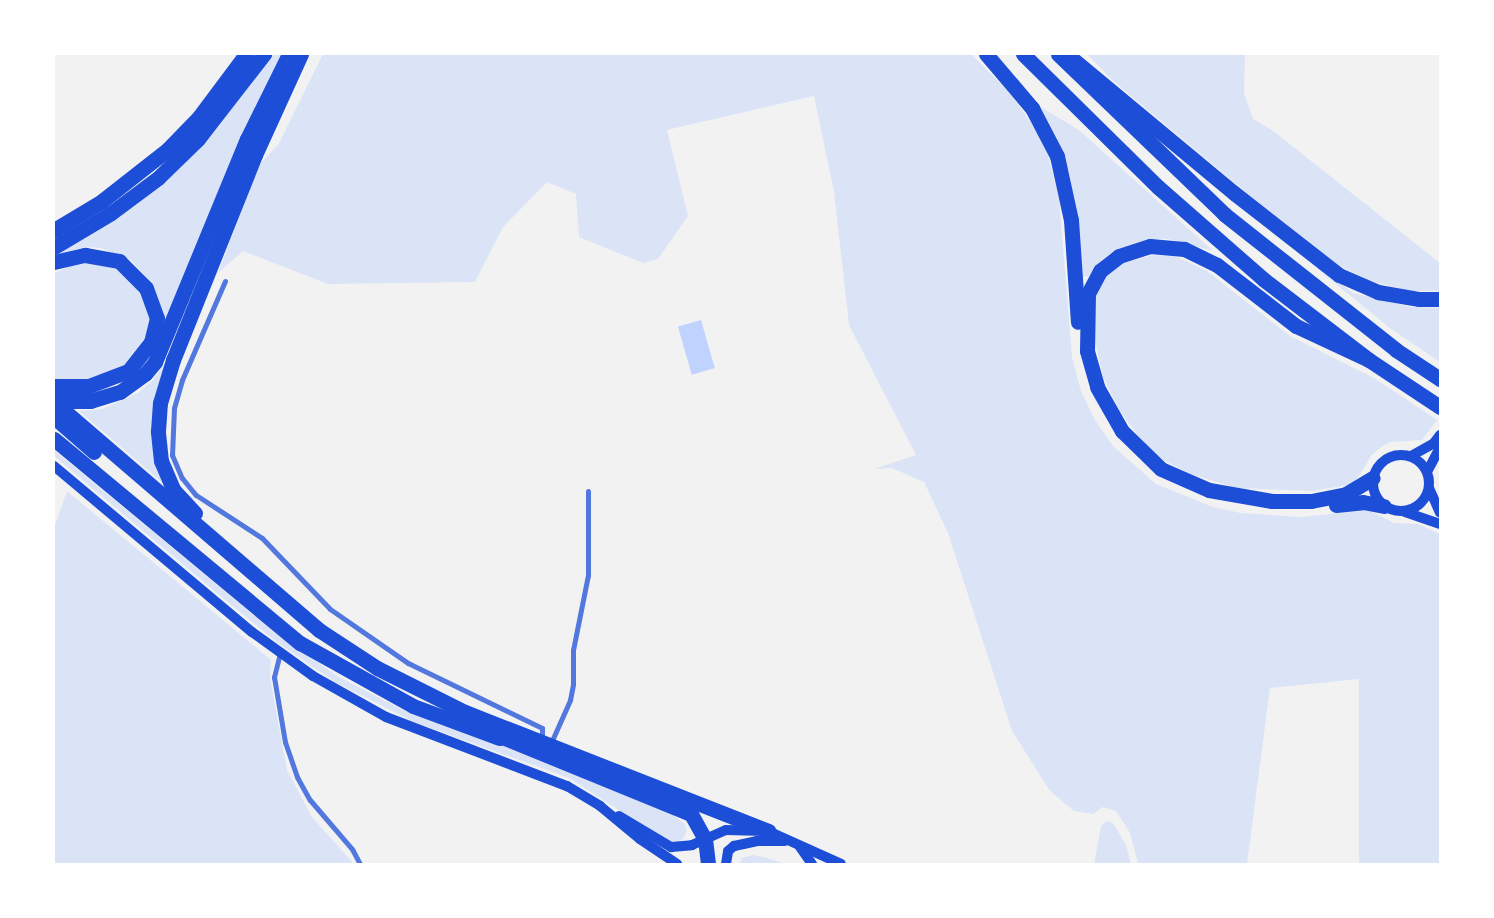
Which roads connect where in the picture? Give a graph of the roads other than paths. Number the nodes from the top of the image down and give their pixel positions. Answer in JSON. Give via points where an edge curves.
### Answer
{"nodes":[{"id":1,"x":234,"y":54,"type":"edge"},
{"id":2,"x":246,"y":54,"type":"edge"},
{"id":3,"x":264,"y":54,"type":"edge"},
{"id":4,"x":289,"y":54,"type":"edge"},
{"id":5,"x":293,"y":54,"type":"edge"},
{"id":6,"x":301,"y":54,"type":"edge"},
{"id":7,"x":986,"y":54,"type":"edge"},
{"id":8,"x":1021,"y":54,"type":"edge"},
{"id":9,"x":1058,"y":54,"type":"edge"},
{"id":10,"x":1066,"y":54,"type":"edge"},
{"id":11,"x":275,"y":83,"type":"junction"},
{"id":12,"x":213,"y":99,"type":"junction"},
{"id":13,"x":54,"y":230,"type":"edge"},
{"id":14,"x":54,"y":247,"type":"edge"},
{"id":15,"x":54,"y":262,"type":"edge"},
{"id":16,"x":225,"y":282,"type":"dead end"},
{"id":17,"x":1440,"y":299,"type":"edge"},
{"id":18,"x":1369,"y":360,"type":"junction"},
{"id":19,"x":1440,"y":379,"type":"edge"},
{"id":20,"x":54,"y":386,"type":"edge"},
{"id":21,"x":1422,"y":395,"type":"junction"},
{"id":22,"x":1440,"y":403,"type":"edge"},
{"id":23,"x":1440,"y":407,"type":"edge"},
{"id":24,"x":56,"y":408,"type":"edge"},
{"id":25,"x":1440,"y":434,"type":"edge"},
{"id":26,"x":54,"y":439,"type":"edge"},
{"id":27,"x":1440,"y":448,"type":"edge"},
{"id":28,"x":1411,"y":456,"type":"junction"},
{"id":29,"x":54,"y":466,"type":"edge"},
{"id":30,"x":1427,"y":472,"type":"junction"},
{"id":31,"x":1373,"y":478,"type":"junction"},
{"id":32,"x":1429,"y":488,"type":"junction"},
{"id":33,"x":588,"y":491,"type":"dead end"},
{"id":34,"x":1384,"y":506,"type":"junction"},
{"id":35,"x":1402,"y":511,"type":"junction"},
{"id":36,"x":1440,"y":513,"type":"edge"},
{"id":37,"x":1440,"y":524,"type":"edge"},
{"id":38,"x":258,"y":579,"type":"junction"},
{"id":39,"x":280,"y":653,"type":"junction"},
{"id":40,"x":514,"y":743,"type":"junction"},
{"id":41,"x":546,"y":744,"type":"junction"},
{"id":42,"x":600,"y":806,"type":"junction"},
{"id":43,"x":768,"y":831,"type":"junction"},
{"id":44,"x":705,"y":838,"type":"junction"},
{"id":45,"x":793,"y":842,"type":"junction"},
{"id":46,"x":360,"y":864,"type":"edge"},
{"id":47,"x":677,"y":864,"type":"edge"},
{"id":48,"x":708,"y":864,"type":"edge"},
{"id":49,"x":726,"y":864,"type":"edge"},
{"id":50,"x":812,"y":864,"type":"edge"},
{"id":51,"x":841,"y":864,"type":"edge"}],
"edges":[{"from":1,"to":12,"type":"highway"},
{"from":2,"to":12,"type":"highway"},
{"from":3,"to":14,"type":"highway","via":[[210,126],[158,178],[110,213]]},
{"from":4,"to":11,"type":"highway"},
{"from":5,"to":11,"type":"highway"},
{"from":6,"to":38,"type":"highway","via":[[255,155],[173,360],[160,403],[161,461],[174,489]]},
{"from":7,"to":34,"type":"highway","via":[[1032,108],[1057,156],[1071,220],[1083,373],[1096,406],[1128,452],[1172,484],[1229,504],[1291,510],[1348,502]]},
{"from":8,"to":18,"type":"highway","via":[[1211,234],[1263,279]]},
{"from":9,"to":19,"type":"highway","via":[[1224,214],[1396,350]]},
{"from":10,"to":17,"type":"highway","via":[[1339,275],[1392,296]]},
{"from":11,"to":24,"type":"highway","via":[[247,139],[155,362],[145,374],[120,392]]},
{"from":12,"to":13,"type":"highway","via":[[186,131],[147,167],[102,201]]},
{"from":15,"to":20,"type":"highway","via":[[86,255],[118,261],[146,288],[156,318],[151,342],[128,371],[89,386]]},
{"from":16,"to":41,"type":"street","via":[[182,380],[174,408],[172,455],[182,478],[196,496],[262,538],[330,609],[408,663],[542,728]]},
{"from":18,"to":21,"type":"highway"},
{"from":18,"to":31,"type":"highway","via":[[1296,326],[1217,265],[1184,249],[1150,246],[1119,256],[1100,271],[1088,294],[1087,351],[1097,387],[1122,431],[1161,469],[1209,490],[1272,502],[1311,501],[1346,494]]},
{"from":21,"to":22,"type":"highway"},
{"from":21,"to":23,"type":"highway"},
{"from":24,"to":38,"type":"highway"},
{"from":24,"to":40,"type":"highway","via":[[342,656],[418,700]]},
{"from":25,"to":28,"type":"main road","via":[[1434,442]]},
{"from":26,"to":40,"type":"highway","via":[[300,643],[420,709]]},
{"from":27,"to":30,"type":"main road"},
{"from":28,"to":30,"type":"main road"},
{"from":28,"to":31,"type":"main road","via":[[1387,458]]},
{"from":29,"to":39,"type":"main road"},
{"from":30,"to":32,"type":"main road"},
{"from":31,"to":34,"type":"main road","via":[[1375,494]]},
{"from":32,"to":35,"type":"main road","via":[[1420,504]]},
{"from":32,"to":36,"type":"main road"},
{"from":33,"to":41,"type":"street","via":[[588,575],[573,650],[573,684],[570,700]]},
{"from":34,"to":35,"type":"main road"},
{"from":35,"to":37,"type":"main road"},
{"from":38,"to":41,"type":"highway","via":[[319,630],[399,681]]},
{"from":39,"to":42,"type":"main road","via":[[386,717],[545,776]]},
{"from":39,"to":46,"type":"street","via":[[274,677],[285,742],[297,777],[310,800],[352,849]]},
{"from":40,"to":44,"type":"highway","via":[[679,807],[691,814]]},
{"from":41,"to":43,"type":"highway"},
{"from":42,"to":44,"type":"main road","via":[[671,847],[679,848]]},
{"from":42,"to":47,"type":"main road","via":[[640,840]]},
{"from":43,"to":44,"type":"main road","via":[[726,830]]},
{"from":43,"to":45,"type":"main road"},
{"from":44,"to":48,"type":"highway"},
{"from":45,"to":49,"type":"main road","via":[[758,841],[734,846],[728,851]]},
{"from":45,"to":50,"type":"main road"},
{"from":45,"to":51,"type":"main road"}]}
